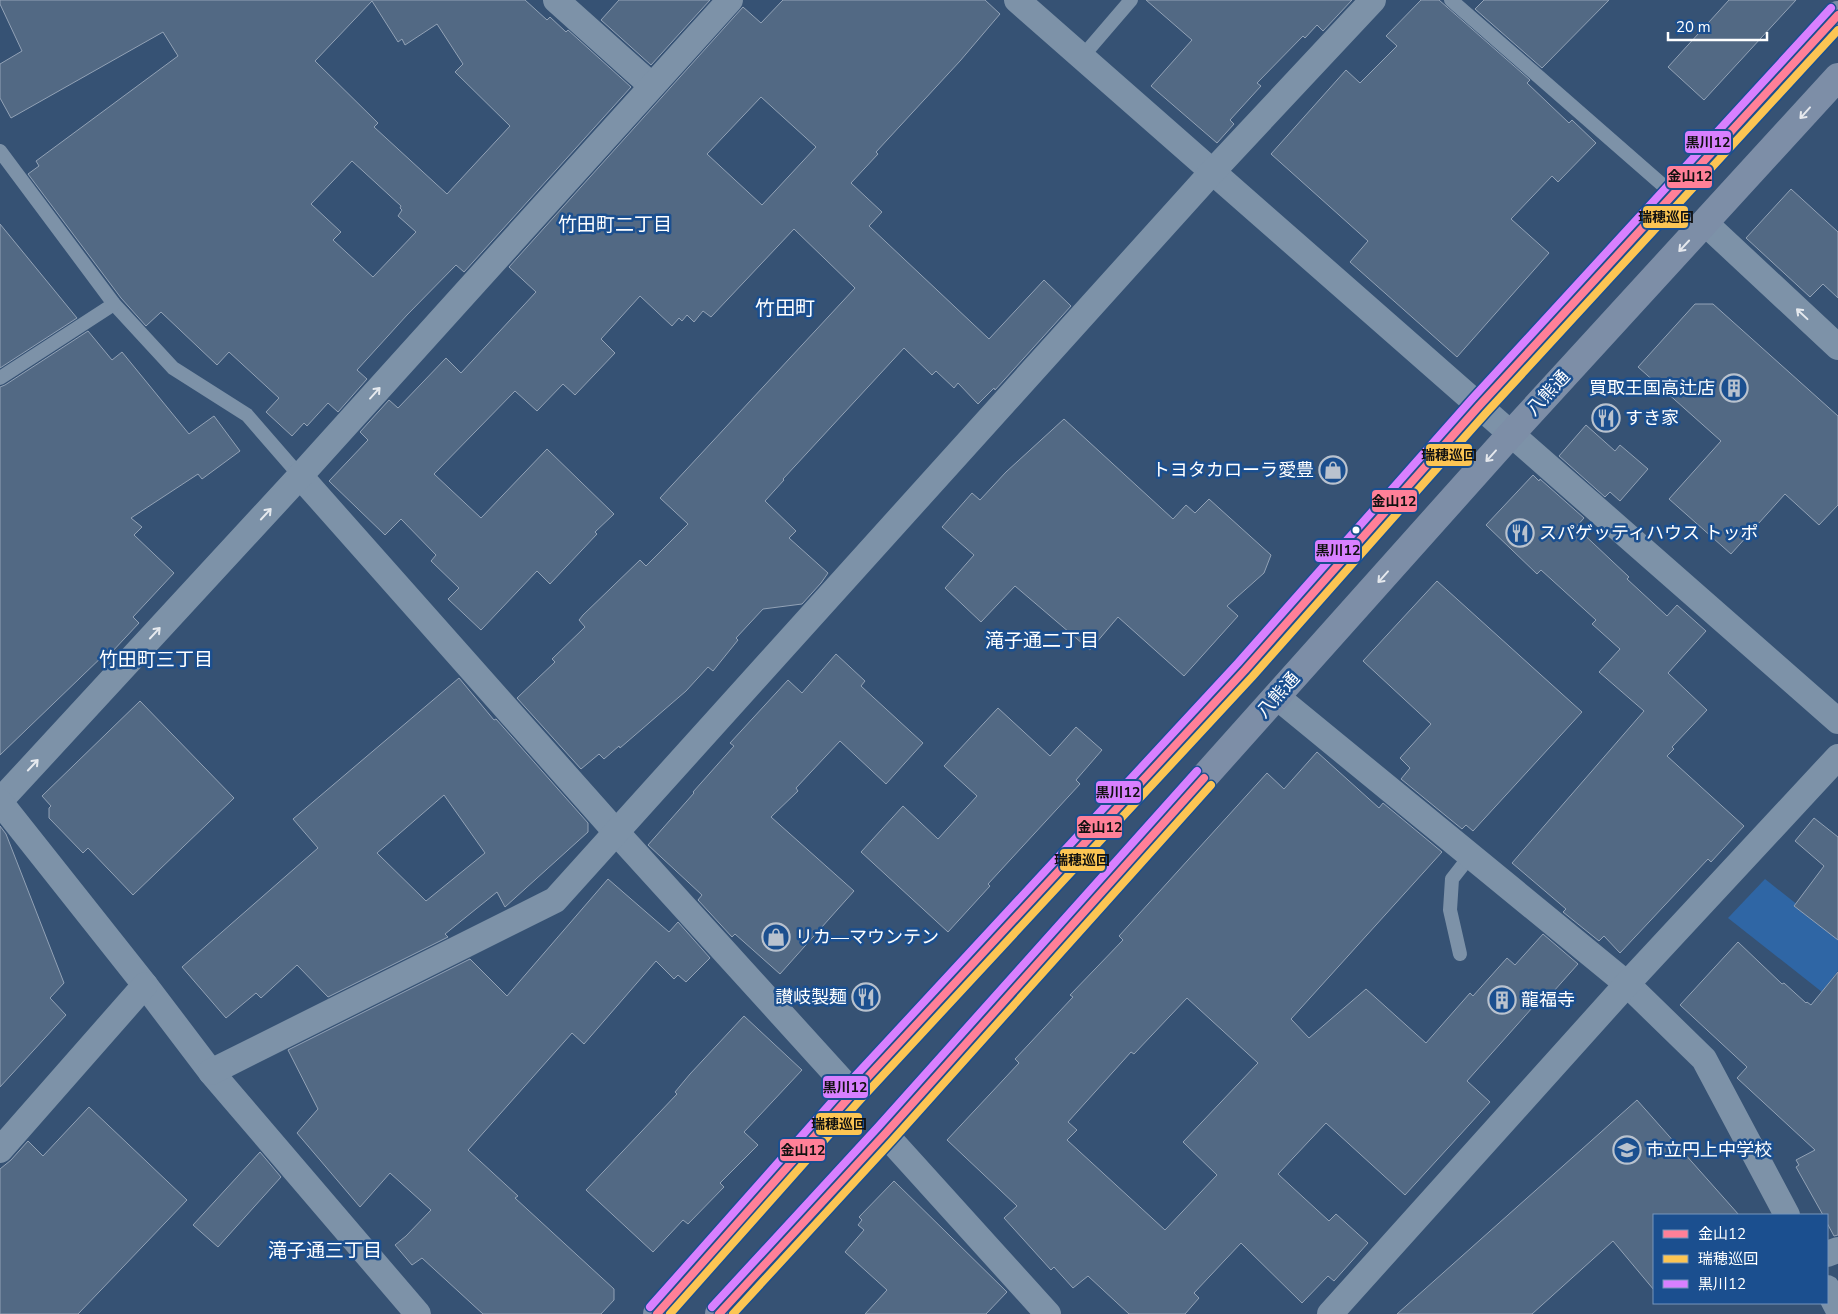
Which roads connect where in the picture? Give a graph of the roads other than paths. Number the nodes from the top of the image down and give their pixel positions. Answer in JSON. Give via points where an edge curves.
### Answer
{"nodes":[{"id":1,"x":556,"y":0,"type":"edge"},
{"id":2,"x":730,"y":0,"type":"edge"},
{"id":3,"x":1017,"y":0,"type":"edge"},
{"id":4,"x":1131,"y":0,"type":"edge"},
{"id":5,"x":1373,"y":0,"type":"edge"},
{"id":6,"x":1451,"y":0,"type":"edge"},
{"id":7,"x":1838,"y":15,"type":"edge"},
{"id":8,"x":1082,"y":57,"type":"junction"},
{"id":9,"x":1838,"y":77,"type":"edge"},
{"id":10,"x":652,"y":86,"type":"junction"},
{"id":11,"x":0,"y":151,"type":"edge"},
{"id":12,"x":1213,"y":172,"type":"junction"},
{"id":13,"x":1674,"y":195,"type":"junction"},
{"id":14,"x":1705,"y":224,"type":"junction"},
{"id":15,"x":114,"y":304,"type":"junction"},
{"id":16,"x":1838,"y":347,"type":"edge"},
{"id":17,"x":0,"y":378,"type":"edge"},
{"id":18,"x":1479,"y":406,"type":"junction"},
{"id":19,"x":1511,"y":434,"type":"junction"},
{"id":20,"x":300,"y":476,"type":"junction"},
{"id":21,"x":1277,"y":697,"type":"junction"},
{"id":22,"x":1838,"y":721,"type":"edge"},
{"id":23,"x":1838,"y":756,"type":"edge"},
{"id":24,"x":0,"y":802,"type":"edge"},
{"id":25,"x":616,"y":832,"type":"junction"},
{"id":26,"x":1470,"y":856,"type":"junction"},
{"id":27,"x":1460,"y":954,"type":"dead end"},
{"id":28,"x":1627,"y":984,"type":"junction"},
{"id":29,"x":146,"y":985,"type":"junction"},
{"id":30,"x":211,"y":1072,"type":"junction"},
{"id":31,"x":853,"y":1093,"type":"junction"},
{"id":32,"x":885,"y":1134,"type":"junction"},
{"id":33,"x":0,"y":1150,"type":"edge"},
{"id":34,"x":1787,"y":1214,"type":"edge"},
{"id":35,"x":1828,"y":1290,"type":"edge"},
{"id":36,"x":1838,"y":1309,"type":"edge"},
{"id":37,"x":418,"y":1314,"type":"edge"},
{"id":38,"x":657,"y":1314,"type":"edge"},
{"id":39,"x":719,"y":1314,"type":"edge"},
{"id":40,"x":1048,"y":1314,"type":"edge"},
{"id":41,"x":1330,"y":1314,"type":"edge"}],
"edges":[{"from":1,"to":10,"type":"street"},
{"from":2,"to":10,"type":"street"},
{"from":3,"to":8,"type":"street"},
{"from":4,"to":8,"type":"lane"},
{"from":5,"to":12,"type":"street"},
{"from":6,"to":13,"type":"lane"},
{"from":7,"to":13,"type":"main road"},
{"from":8,"to":12,"type":"street"},
{"from":9,"to":14,"type":"main road","name":"八熊通","one_way":true},
{"from":20,"to":10,"type":"street","one_way":true},
{"from":11,"to":15,"type":"lane"},
{"from":12,"to":18,"type":"street"},
{"from":12,"to":25,"type":"street"},
{"from":13,"to":18,"type":"main road"},
{"from":16,"to":14,"type":"street","one_way":true},
{"from":14,"to":19,"type":"main road","name":"八熊通","one_way":true},
{"from":15,"to":17,"type":"lane"},
{"from":15,"to":20,"type":"lane","via":[[174,368],[247,415]]},
{"from":18,"to":19,"type":"street"},
{"from":18,"to":31,"type":"main road","via":[[1245,670]]},
{"from":19,"to":21,"type":"main road","name":"八熊通","one_way":true},
{"from":19,"to":22,"type":"street"},
{"from":24,"to":20,"type":"street","one_way":true},
{"from":20,"to":25,"type":"street"},
{"from":21,"to":26,"type":"street"},
{"from":21,"to":32,"type":"main road","name":"八熊通"},
{"from":23,"to":28,"type":"street"},
{"from":24,"to":29,"type":"street"},
{"from":25,"to":30,"type":"street","via":[[555,900]]},
{"from":25,"to":31,"type":"street"},
{"from":26,"to":27,"type":"lane","via":[[1452,879],[1450,910]]},
{"from":26,"to":28,"type":"street"},
{"from":28,"to":34,"type":"street","via":[[1704,1059]]},
{"from":28,"to":41,"type":"street"},
{"from":29,"to":30,"type":"street"},
{"from":29,"to":33,"type":"street"},
{"from":30,"to":37,"type":"street"},
{"from":31,"to":38,"type":"main road"},
{"from":32,"to":39,"type":"main road","name":"八熊通"},
{"from":32,"to":40,"type":"street"},
{"from":35,"to":36,"type":"street"}]}
